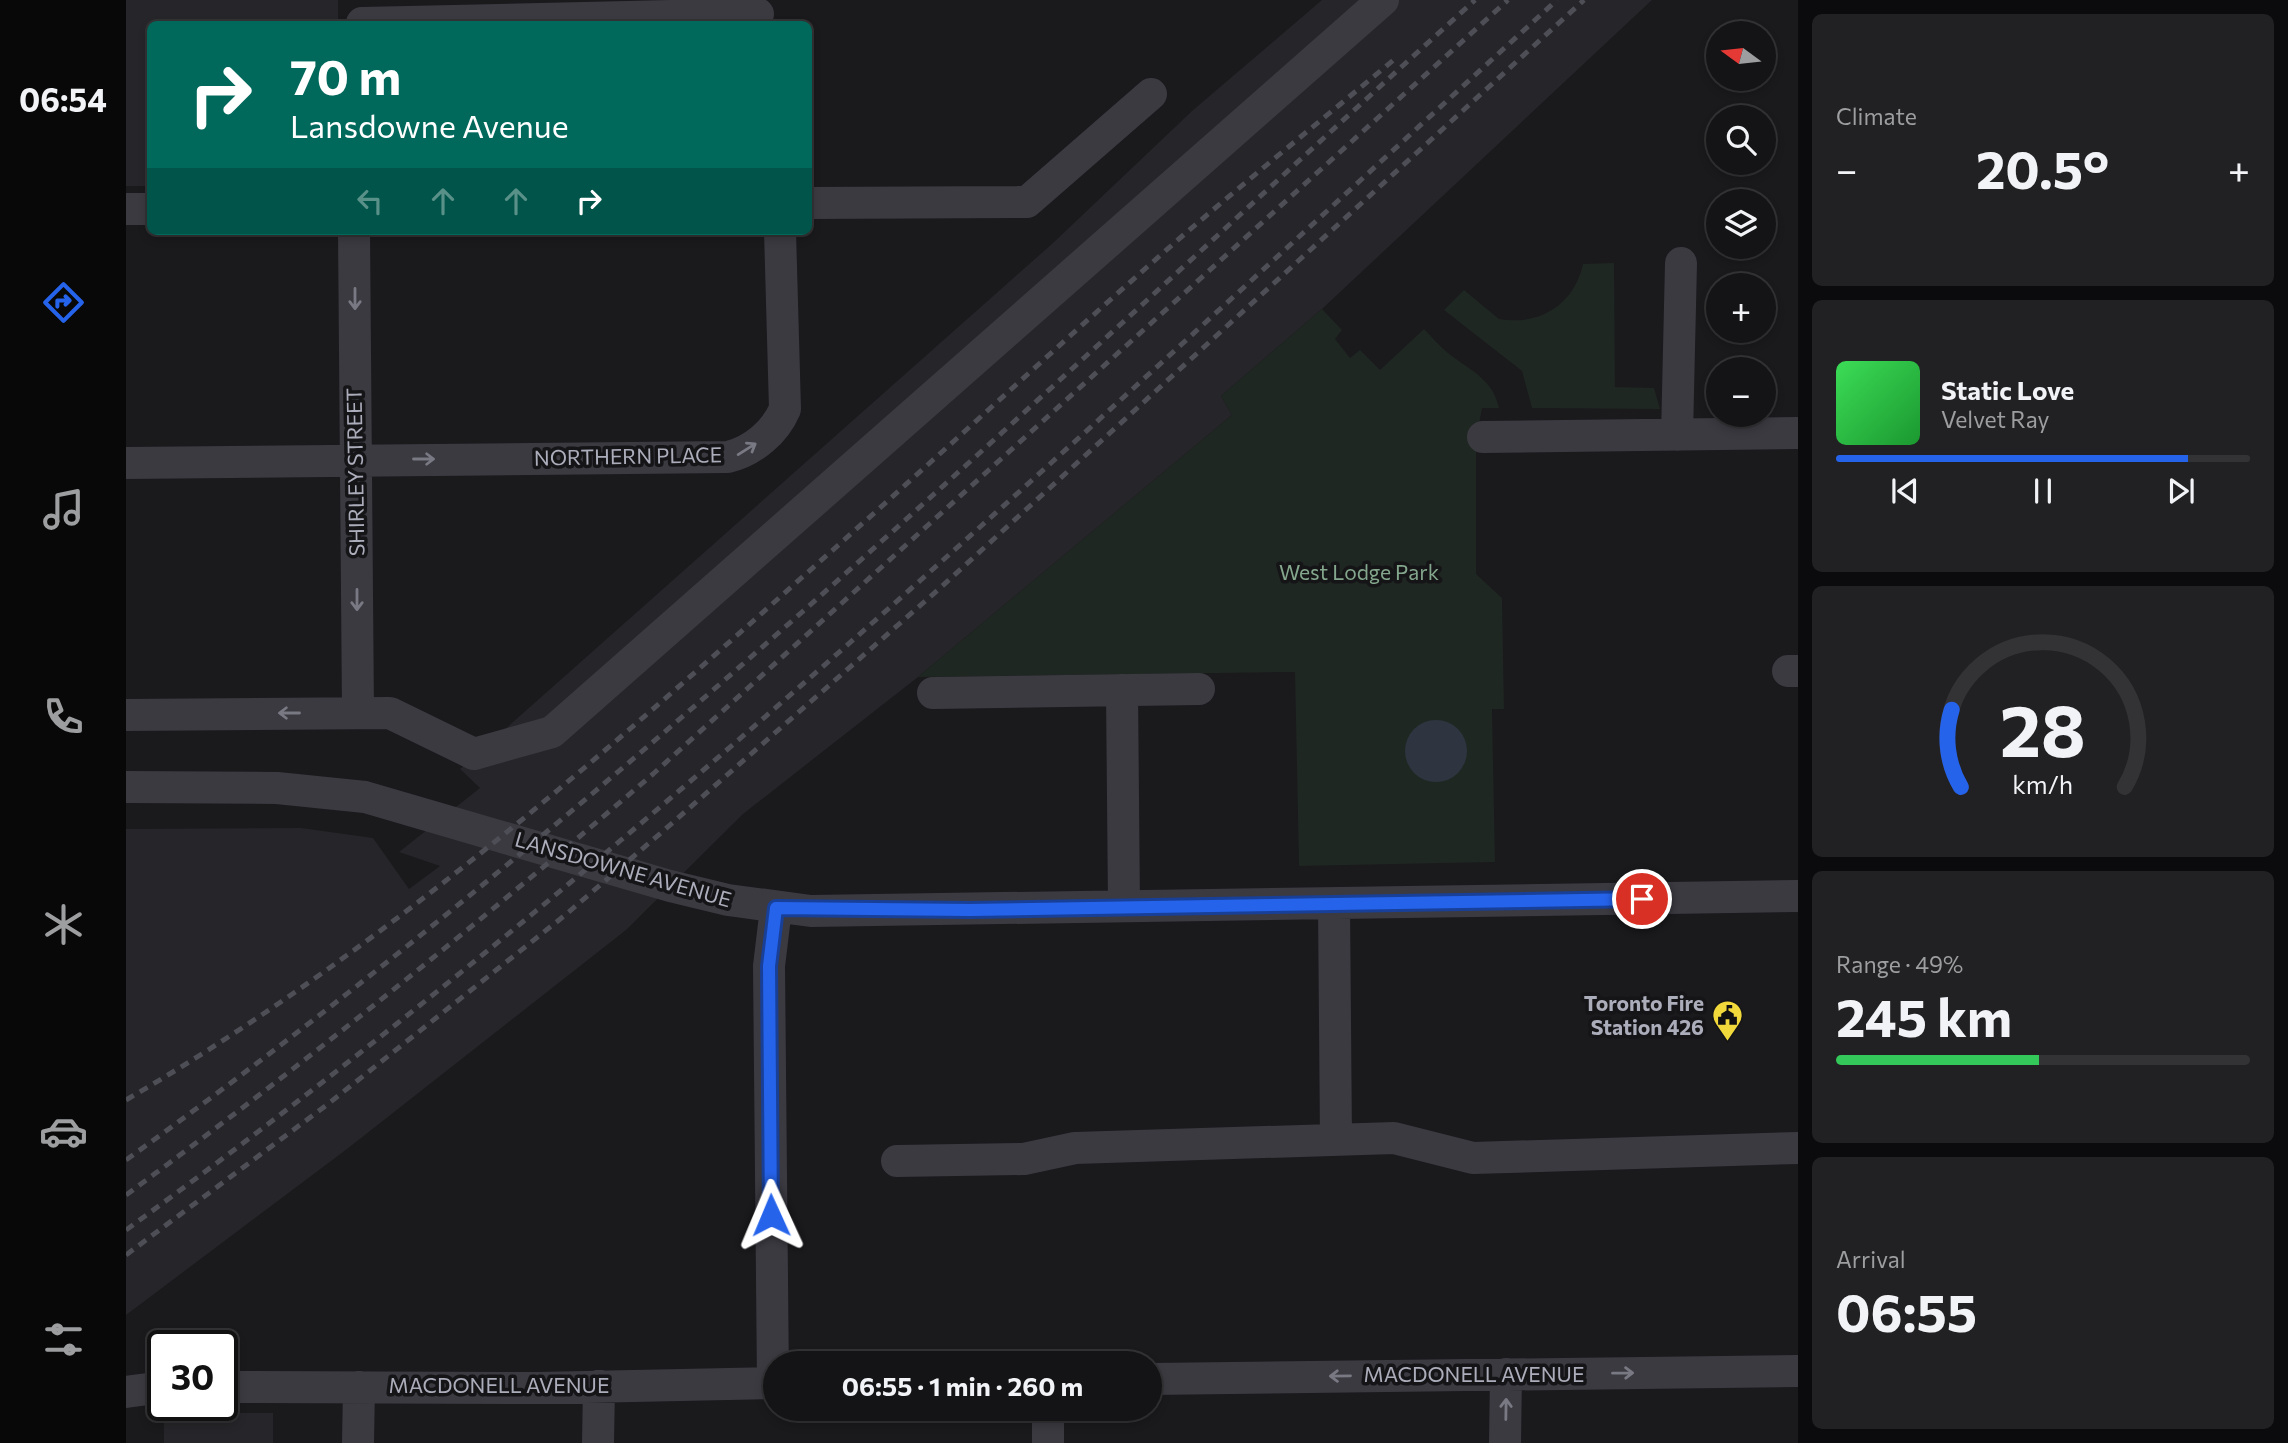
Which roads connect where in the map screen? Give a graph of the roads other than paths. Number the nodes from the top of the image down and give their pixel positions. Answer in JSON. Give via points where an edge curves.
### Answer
{"nodes":[{"id":1,"x":1383,"y":0,"type":"edge"},
{"id":2,"x":567,"y":9,"type":"edge"},
{"id":3,"x":758,"y":13,"type":"edge"},
{"id":4,"x":362,"y":16,"type":"edge"},
{"id":5,"x":1150,"y":94,"type":"dead end"},
{"id":6,"x":812,"y":203,"type":"edge"},
{"id":7,"x":126,"y":209,"type":"edge"},
{"id":8,"x":147,"y":209,"type":"edge"},
{"id":9,"x":354,"y":235,"type":"edge"},
{"id":10,"x":780,"y":235,"type":"edge"},
{"id":11,"x":1681,"y":263,"type":"dead end"},
{"id":12,"x":1798,"y":433,"type":"edge"},
{"id":13,"x":1677,"y":435,"type":"junction"},
{"id":14,"x":1483,"y":437,"type":"dead end"},
{"id":15,"x":356,"y":460,"type":"junction"},
{"id":16,"x":126,"y":463,"type":"edge"},
{"id":17,"x":1199,"y":689,"type":"dead end"},
{"id":18,"x":1122,"y":690,"type":"junction"},
{"id":19,"x":933,"y":693,"type":"dead end"},
{"id":20,"x":358,"y":713,"type":"junction"},
{"id":21,"x":126,"y":715,"type":"edge"},
{"id":22,"x":126,"y":787,"type":"edge"},
{"id":23,"x":1798,"y":896,"type":"edge"},
{"id":24,"x":1334,"y":904,"type":"junction"},
{"id":25,"x":1124,"y":906,"type":"junction"},
{"id":26,"x":776,"y":908,"type":"junction"},
{"id":27,"x":1336,"y":1140,"type":"junction"},
{"id":28,"x":1798,"y":1148,"type":"edge"},
{"id":29,"x":897,"y":1161,"type":"dead end"},
{"id":30,"x":774,"y":1351,"type":"edge"},
{"id":31,"x":1798,"y":1371,"type":"edge"},
{"id":32,"x":1506,"y":1374,"type":"junction"},
{"id":33,"x":1162,"y":1380,"type":"edge"},
{"id":34,"x":763,"y":1383,"type":"edge"},
{"id":35,"x":599,"y":1386,"type":"junction"},
{"id":36,"x":238,"y":1387,"type":"edge"},
{"id":37,"x":359,"y":1387,"type":"junction"},
{"id":38,"x":147,"y":1389,"type":"edge"},
{"id":39,"x":126,"y":1392,"type":"edge"},
{"id":40,"x":1048,"y":1421,"type":"edge"},
{"id":41,"x":358,"y":1443,"type":"edge"},
{"id":42,"x":598,"y":1443,"type":"edge"},
{"id":43,"x":1048,"y":1443,"type":"edge"},
{"id":44,"x":1505,"y":1443,"type":"edge"}],
"edges":[{"from":1,"to":20,"type":"street","via":[[552,732],[474,754],[390,713]]},
{"from":2,"to":3,"type":"street"},
{"from":2,"to":4,"type":"street"},
{"from":5,"to":6,"type":"street","via":[[1027,202]]},
{"from":7,"to":8,"type":"street"},
{"from":9,"to":15,"type":"street","name":"SHIRLEY STREET","one_way":true},
{"from":15,"to":10,"type":"street","name":"NORTHERN PLACE","one_way":true,"via":[[728,457],[746,453],[779,423],[785,409]]},
{"from":11,"to":13,"type":"street"},
{"from":12,"to":13,"type":"street"},
{"from":13,"to":14,"type":"street"},
{"from":15,"to":16,"type":"street","name":"NORTHERN PLACE"},
{"from":15,"to":20,"type":"street","name":"SHIRLEY STREET","one_way":true},
{"from":17,"to":18,"type":"street"},
{"from":18,"to":19,"type":"street"},
{"from":18,"to":25,"type":"street"},
{"from":20,"to":21,"type":"street","one_way":true},
{"from":22,"to":26,"type":"street","name":"LANSDOWNE AVENUE","via":[[277,788],[365,797],[670,886]]},
{"from":23,"to":24,"type":"street","name":"LANSDOWNE AVENUE"},
{"from":24,"to":25,"type":"street","name":"LANSDOWNE AVENUE"},
{"from":24,"to":27,"type":"street"},
{"from":25,"to":26,"type":"street","name":"LANSDOWNE AVENUE"},
{"from":26,"to":30,"type":"street","via":[[769,966]]},
{"from":27,"to":28,"type":"street","via":[[1394,1138],[1473,1158]]},
{"from":27,"to":29,"type":"street","via":[[1075,1148],[1024,1159]]},
{"from":32,"to":31,"type":"street","name":"MACDONELL AVENUE","one_way":true},
{"from":32,"to":33,"type":"street","name":"MACDONELL AVENUE","one_way":true},
{"from":44,"to":32,"type":"street","one_way":true},
{"from":34,"to":35,"type":"street","name":"MACDONELL AVENUE"},
{"from":35,"to":37,"type":"street","name":"MACDONELL AVENUE"},
{"from":35,"to":42,"type":"street"},
{"from":36,"to":37,"type":"street","name":"MACDONELL AVENUE"},
{"from":37,"to":41,"type":"street"},
{"from":38,"to":39,"type":"street"},
{"from":40,"to":43,"type":"street"}]}
